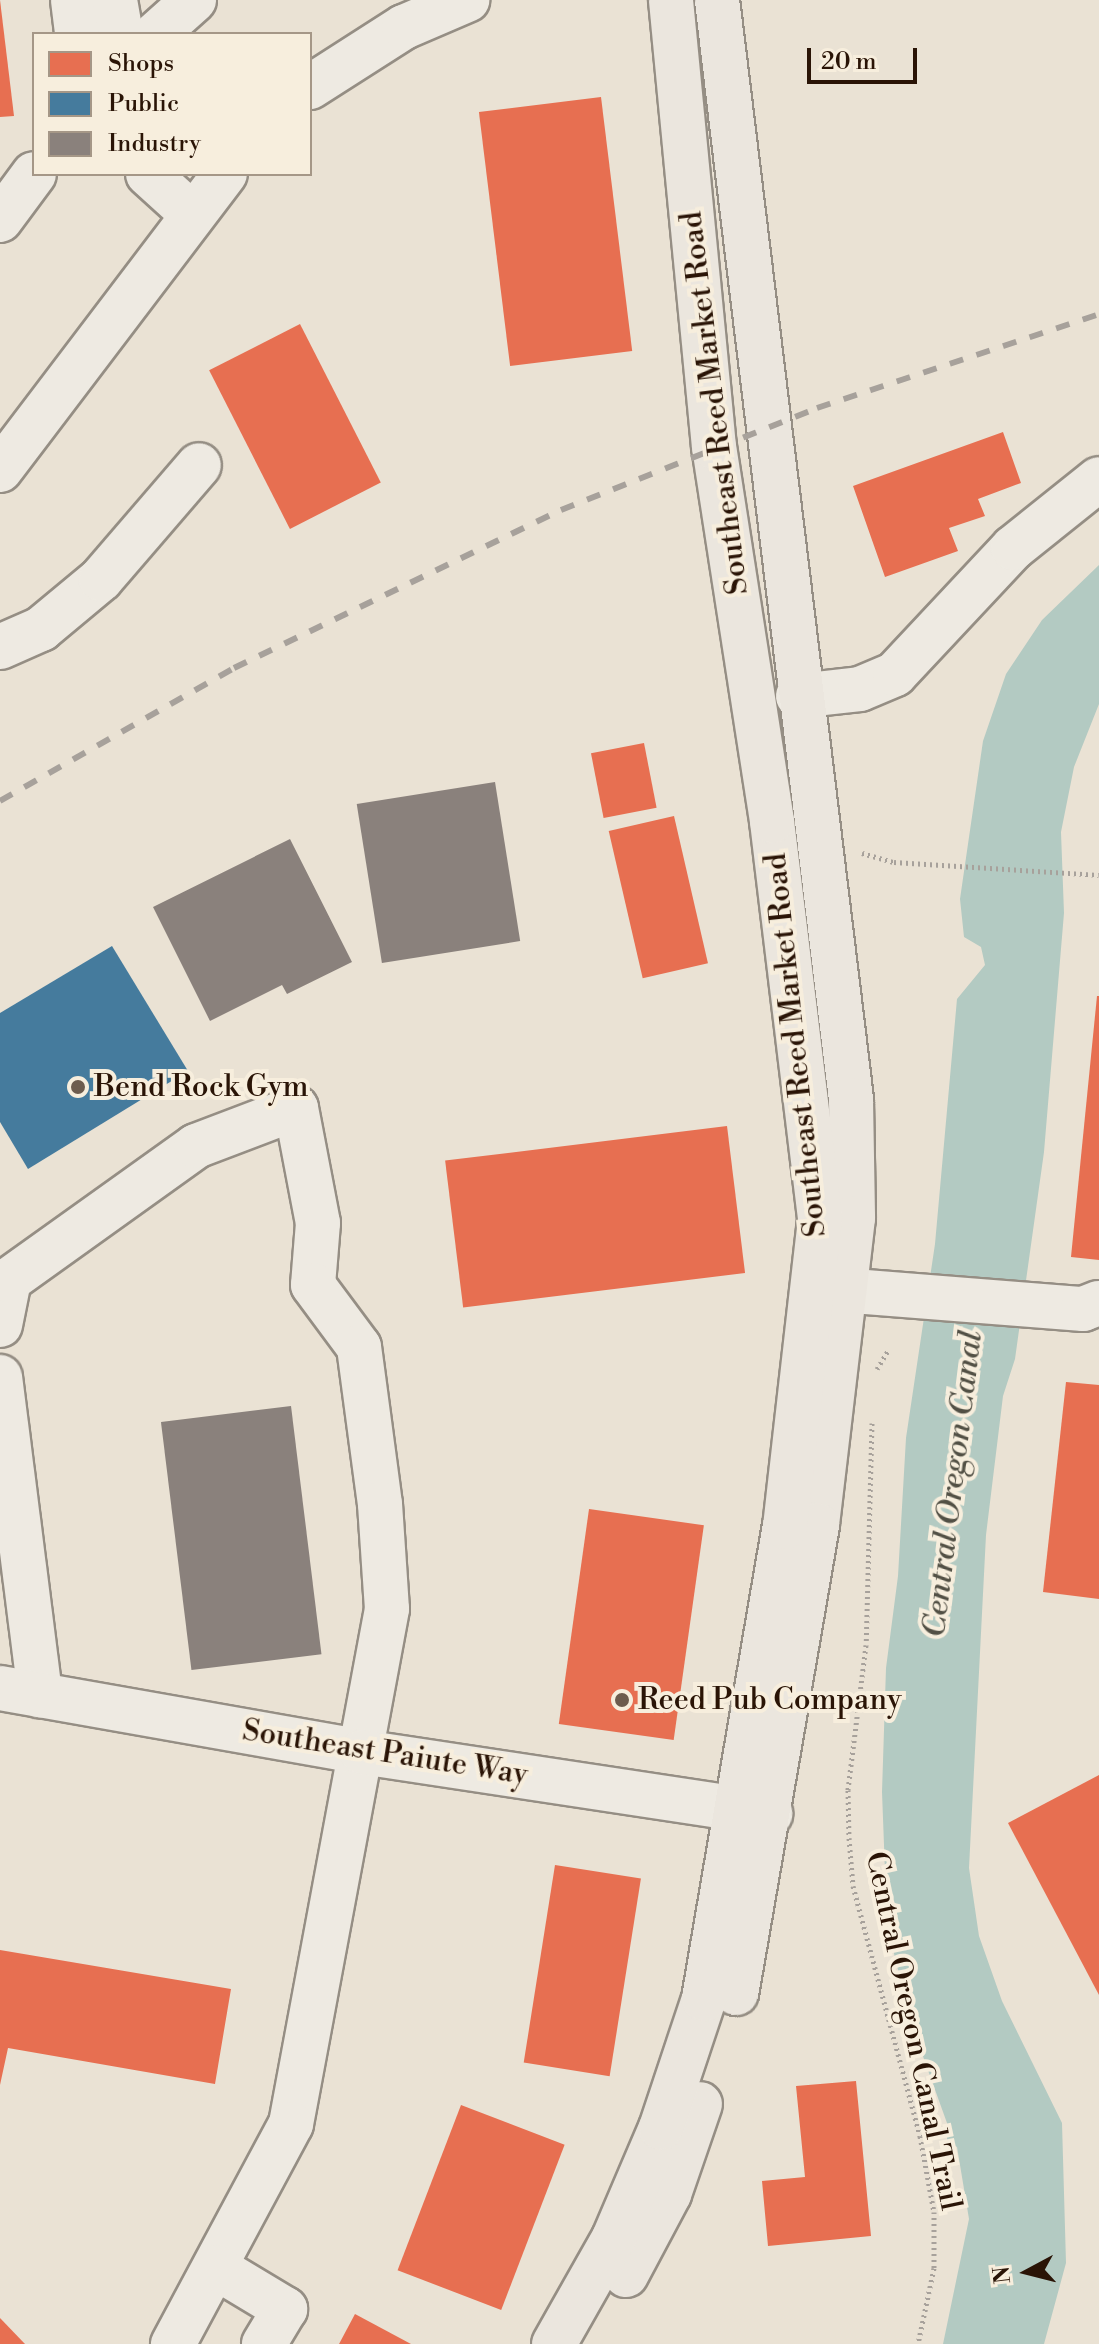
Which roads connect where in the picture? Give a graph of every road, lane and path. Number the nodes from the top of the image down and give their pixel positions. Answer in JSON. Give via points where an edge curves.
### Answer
{"nodes":[{"id":1,"x":73,"y":0,"type":"edge"},
{"id":2,"x":115,"y":0,"type":"edge"},
{"id":3,"x":194,"y":0,"type":"edge"},
{"id":4,"x":467,"y":0,"type":"edge"},
{"id":5,"x":671,"y":0,"type":"edge"},
{"id":6,"x":717,"y":0,"type":"edge"},
{"id":7,"x":77,"y":32,"type":"edge"},
{"id":8,"x":121,"y":32,"type":"edge"},
{"id":9,"x":158,"y":32,"type":"edge"},
{"id":10,"x":312,"y":86,"type":"edge"},
{"id":11,"x":33,"y":176,"type":"edge"},
{"id":12,"x":150,"y":176,"type":"edge"},
{"id":13,"x":223,"y":176,"type":"edge"},
{"id":14,"x":191,"y":213,"type":"junction"},
{"id":15,"x":0,"y":220,"type":"edge"},
{"id":16,"x":199,"y":465,"type":"dead end"},
{"id":17,"x":0,"y":470,"type":"edge"},
{"id":18,"x":1099,"y":479,"type":"edge"},
{"id":19,"x":0,"y":647,"type":"edge"},
{"id":20,"x":798,"y":696,"type":"junction"},
{"id":21,"x":894,"y":862,"type":"dead end"},
{"id":22,"x":1099,"y":875,"type":"edge"},
{"id":23,"x":832,"y":1289,"type":"junction"},
{"id":24,"x":1094,"y":1310,"type":"edge"},
{"id":25,"x":0,"y":1325,"type":"edge"},
{"id":26,"x":888,"y":1351,"type":"dead end"},
{"id":27,"x":0,"y":1377,"type":"edge"},
{"id":28,"x":870,"y":1382,"type":"dead end"},
{"id":29,"x":869,"y":1416,"type":"dead end"},
{"id":30,"x":20,"y":1691,"type":"edge"},
{"id":31,"x":362,"y":1752,"type":"junction"},
{"id":32,"x":754,"y":1812,"type":"junction"},
{"id":33,"x":215,"y":2267,"type":"junction"},
{"id":34,"x":173,"y":2344,"type":"edge"},
{"id":35,"x":264,"y":2344,"type":"edge"},
{"id":36,"x":554,"y":2344,"type":"edge"},
{"id":37,"x":589,"y":2344,"type":"edge"},
{"id":38,"x":918,"y":2344,"type":"edge"}],
"edges":[{"from":1,"to":7,"type":"street"},
{"from":2,"to":8,"type":"street"},
{"from":3,"to":9,"type":"street"},
{"from":4,"to":10,"type":"street","via":[[404,27]]},
{"from":5,"to":23,"type":"main road","name":"Southeast Reed Market Road","via":[[714,447],[772,821]]},
{"from":6,"to":20,"type":"main road","name":"Southeast Reed Market Road"},
{"from":11,"to":15,"type":"street"},
{"from":12,"to":14,"type":"street"},
{"from":13,"to":14,"type":"street"},
{"from":14,"to":17,"type":"street"},
{"from":16,"to":19,"type":"street","via":[[101,579],[41,629]]},
{"from":18,"to":20,"type":"street","via":[[1013,548],[895,674],[860,689]]},
{"from":20,"to":23,"type":"main road","name":"Southeast Reed Market Road","via":[[851,1100]]},
{"from":21,"to":22,"type":"path"},
{"from":23,"to":24,"type":"street"},
{"from":23,"to":32,"type":"main road","name":"Southeast Reed Market Road"},
{"from":25,"to":31,"type":"street","via":[[9,1280],[196,1146],[296,1108],[318,1223],[313,1285],[359,1347],[380,1504],[387,1609]]},
{"from":26,"to":28,"type":"path"},
{"from":27,"to":30,"type":"street"},
{"from":29,"to":38,"type":"path","name":"Central Oregon Canal Trail","via":[[873,1482],[866,1645],[848,1790],[849,1838],[853,1886],[920,2136],[934,2212],[934,2268]]},
{"from":30,"to":31,"type":"street","name":"Southeast Paiute Way"},
{"from":31,"to":32,"type":"street","name":"Southeast Paiute Way"},
{"from":31,"to":33,"type":"street","via":[[291,2124]]},
{"from":32,"to":36,"type":"main road","name":"Southeast Reed Market Road","via":[[704,1999],[661,2128],[614,2238]]},
{"from":32,"to":37,"type":"main road","name":"Southeast Reed Market Road","via":[[733,2010],[669,2194]]},
{"from":33,"to":34,"type":"street"},
{"from":33,"to":35,"type":"street","via":[[285,2309]]}]}
